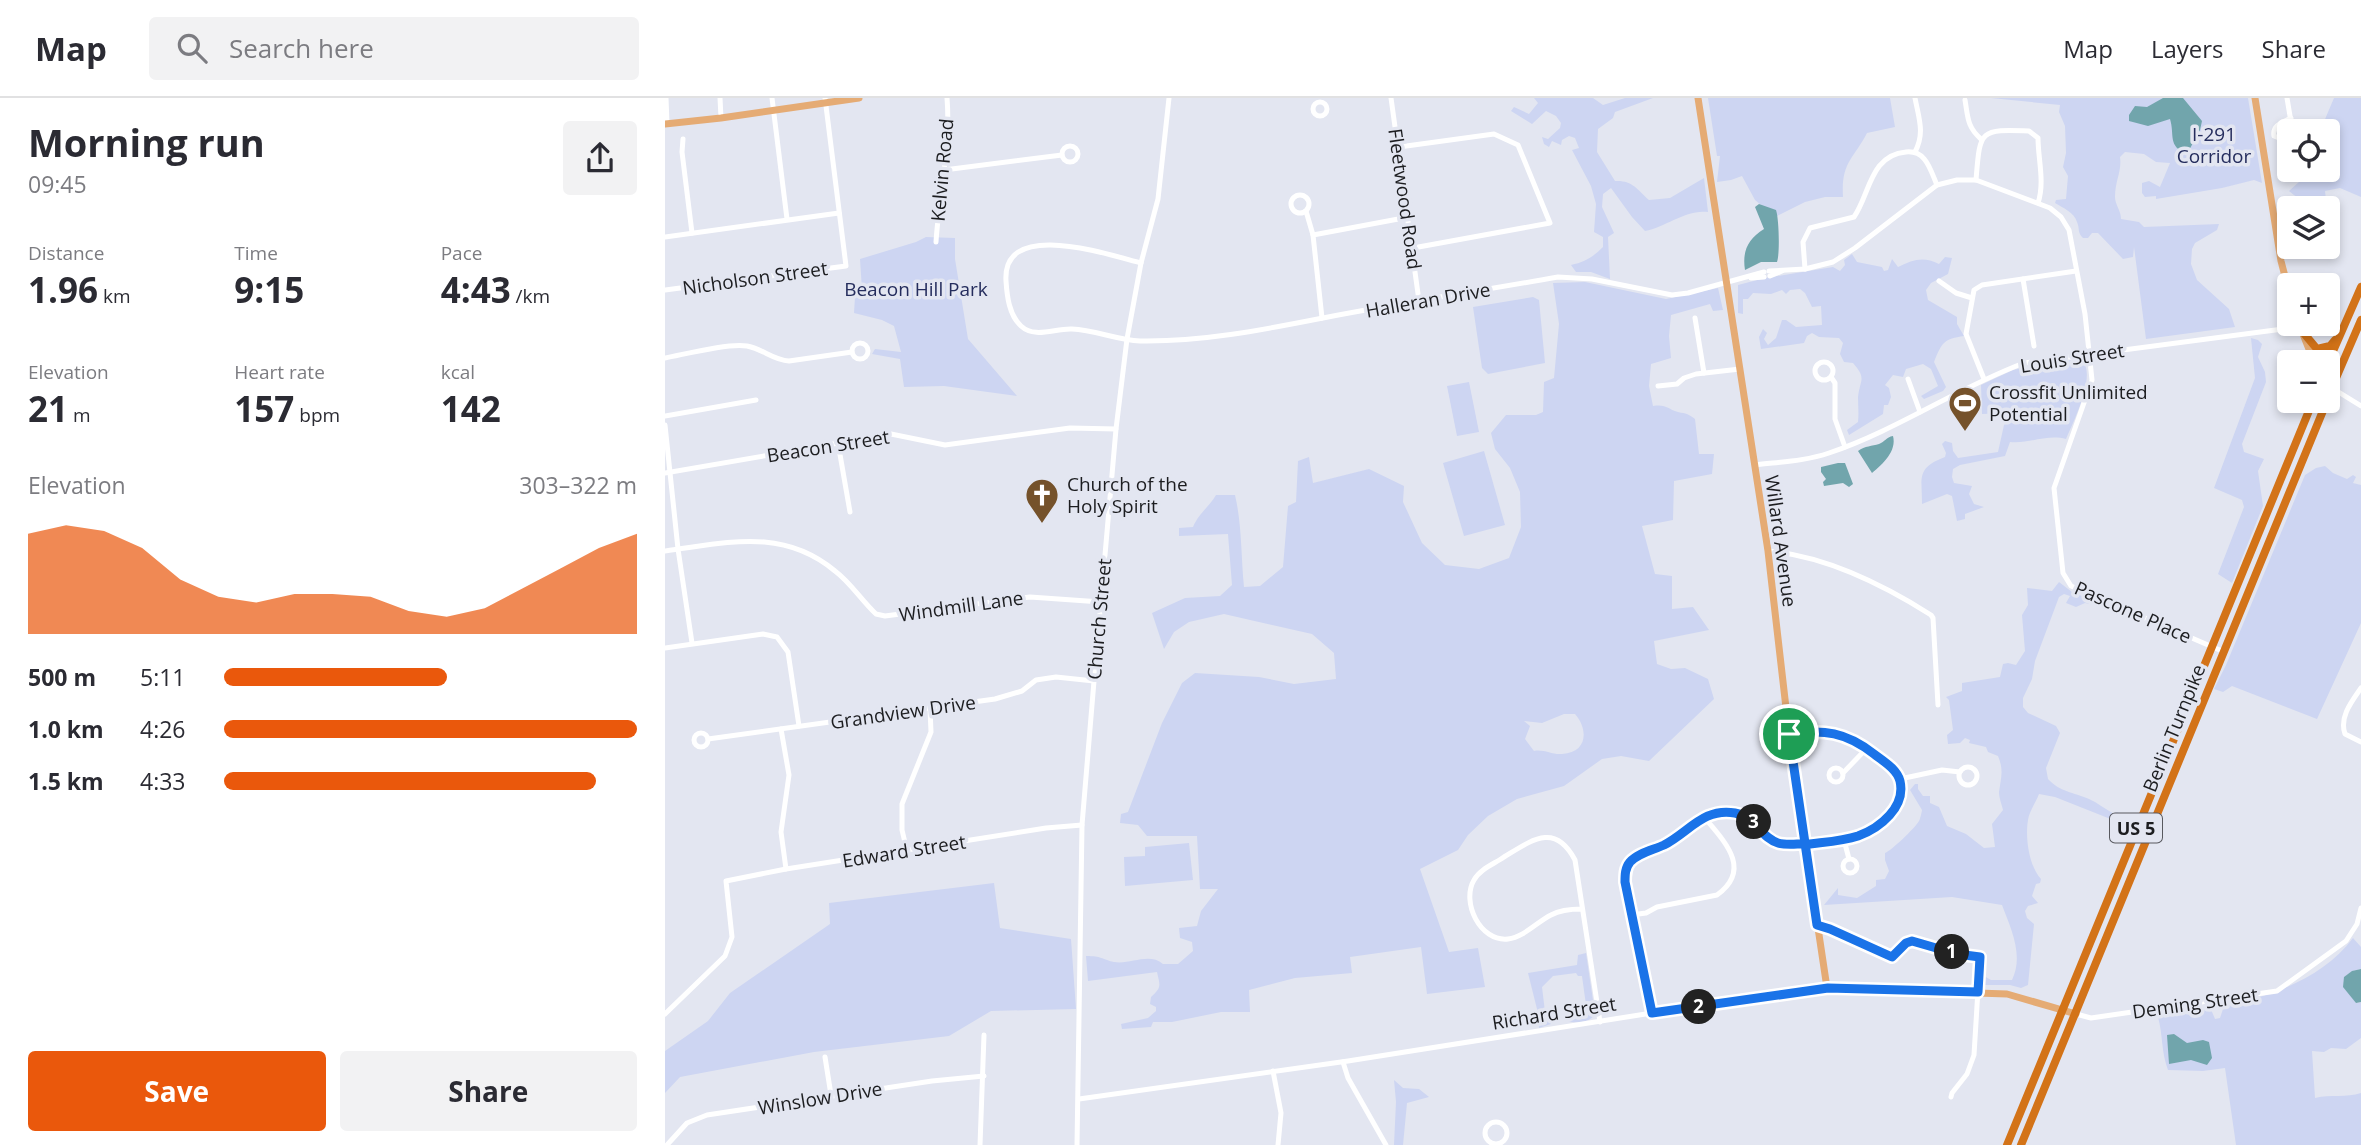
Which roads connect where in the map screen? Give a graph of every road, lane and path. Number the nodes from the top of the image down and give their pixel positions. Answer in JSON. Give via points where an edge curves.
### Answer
{"nodes":[{"id":1,"x":666,"y":98,"type":"edge"},
{"id":2,"x":720,"y":98,"type":"edge"},
{"id":3,"x":772,"y":98,"type":"edge"},
{"id":4,"x":859,"y":98,"type":"edge"},
{"id":5,"x":947,"y":98,"type":"edge"},
{"id":6,"x":1169,"y":98,"type":"edge"},
{"id":7,"x":1391,"y":98,"type":"edge"},
{"id":8,"x":1699,"y":98,"type":"edge"},
{"id":9,"x":1915,"y":98,"type":"edge"},
{"id":10,"x":2255,"y":98,"type":"edge"},
{"id":11,"x":2287,"y":98,"type":"edge"},
{"id":12,"x":1965,"y":100,"type":"edge"},
{"id":13,"x":825,"y":101,"type":"edge"},
{"id":14,"x":773,"y":110,"type":"junction"},
{"id":15,"x":721,"y":118,"type":"junction"},
{"id":16,"x":2291,"y":118,"type":"edge"},
{"id":17,"x":666,"y":123,"type":"edge"},
{"id":18,"x":683,"y":139,"type":"dead end"},
{"id":19,"x":1981,"y":139,"type":"junction"},
{"id":20,"x":1399,"y":147,"type":"junction"},
{"id":21,"x":1915,"y":152,"type":"junction"},
{"id":22,"x":1062,"y":155,"type":"dead end"},
{"id":23,"x":944,"y":170,"type":"junction"},
{"id":24,"x":1976,"y":180,"type":"junction"},
{"id":25,"x":1937,"y":185,"type":"junction"},
{"id":26,"x":2038,"y":202,"type":"junction"},
{"id":27,"x":1306,"y":211,"type":"dead end"},
{"id":28,"x":839,"y":213,"type":"junction"},
{"id":29,"x":1409,"y":217,"type":"junction"},
{"id":30,"x":787,"y":219,"type":"junction"},
{"id":31,"x":692,"y":233,"type":"junction"},
{"id":32,"x":1313,"y":235,"type":"junction"},
{"id":33,"x":665,"y":237,"type":"edge"},
{"id":34,"x":936,"y":242,"type":"dead end"},
{"id":35,"x":1413,"y":248,"type":"junction"},
{"id":36,"x":1141,"y":262,"type":"junction"},
{"id":37,"x":1805,"y":269,"type":"junction"},
{"id":38,"x":2076,"y":271,"type":"junction"},
{"id":39,"x":2284,"y":273,"type":"edge"},
{"id":40,"x":2023,"y":279,"type":"junction"},
{"id":41,"x":1726,"y":281,"type":"junction"},
{"id":42,"x":1939,"y":282,"type":"dead end"},
{"id":43,"x":2361,"y":287,"type":"edge"},
{"id":44,"x":665,"y":290,"type":"edge"},
{"id":45,"x":1972,"y":298,"type":"junction"},
{"id":46,"x":1419,"y":301,"type":"junction"},
{"id":47,"x":1322,"y":318,"type":"junction"},
{"id":48,"x":1695,"y":318,"type":"dead end"},
{"id":49,"x":2361,"y":320,"type":"edge"},
{"id":50,"x":2343,"y":329,"type":"junction"},
{"id":51,"x":2277,"y":330,"type":"edge"},
{"id":52,"x":2340,"y":333,"type":"edge"},
{"id":53,"x":2305,"y":336,"type":"edge"},
{"id":54,"x":2338,"y":336,"type":"edge"},
{"id":55,"x":1127,"y":339,"type":"junction"},
{"id":56,"x":2034,"y":346,"type":"dead end"},
{"id":57,"x":2334,"y":350,"type":"edge"},
{"id":58,"x":852,"y":352,"type":"dead end"},
{"id":59,"x":2091,"y":355,"type":"junction"},
{"id":60,"x":665,"y":358,"type":"edge"},
{"id":61,"x":2340,"y":365,"type":"edge"},
{"id":62,"x":1739,"y":369,"type":"junction"},
{"id":63,"x":1704,"y":373,"type":"junction"},
{"id":64,"x":1831,"y":377,"type":"dead end"},
{"id":65,"x":1908,"y":379,"type":"dead end"},
{"id":66,"x":1984,"y":379,"type":"junction"},
{"id":67,"x":1658,"y":386,"type":"dead end"},
{"id":68,"x":2340,"y":393,"type":"edge"},
{"id":69,"x":756,"y":400,"type":"dead end"},
{"id":70,"x":2361,"y":406,"type":"edge"},
{"id":71,"x":1920,"y":412,"type":"junction"},
{"id":72,"x":2307,"y":413,"type":"edge"},
{"id":73,"x":2322,"y":413,"type":"edge"},
{"id":74,"x":665,"y":416,"type":"edge"},
{"id":75,"x":665,"y":425,"type":"edge"},
{"id":76,"x":1116,"y":429,"type":"junction"},
{"id":77,"x":838,"y":443,"type":"junction"},
{"id":78,"x":1845,"y":447,"type":"junction"},
{"id":79,"x":1755,"y":466,"type":"junction"},
{"id":80,"x":668,"y":472,"type":"edge"},
{"id":81,"x":850,"y":512,"type":"dead end"},
{"id":82,"x":678,"y":550,"type":"junction"},
{"id":83,"x":665,"y":551,"type":"edge"},
{"id":84,"x":1767,"y":551,"type":"junction"},
{"id":85,"x":1101,"y":602,"type":"junction"},
{"id":86,"x":692,"y":643,"type":"junction"},
{"id":87,"x":2211,"y":647,"type":"junction"},
{"id":88,"x":665,"y":648,"type":"edge"},
{"id":89,"x":2223,"y":651,"type":"junction"},
{"id":90,"x":1094,"y":681,"type":"junction"},
{"id":91,"x":2361,"y":688,"type":"edge"},
{"id":92,"x":1938,"y":705,"type":"dead end"},
{"id":93,"x":930,"y":708,"type":"junction"},
{"id":94,"x":799,"y":726,"type":"junction"},
{"id":95,"x":781,"y":729,"type":"junction"},
{"id":96,"x":1789,"y":734,"type":"junction"},
{"id":97,"x":708,"y":739,"type":"dead end"},
{"id":98,"x":2361,"y":742,"type":"edge"},
{"id":99,"x":1867,"y":748,"type":"junction"},
{"id":100,"x":1960,"y":772,"type":"dead end"},
{"id":101,"x":1843,"y":773,"type":"dead end"},
{"id":102,"x":1900,"y":779,"type":"junction"},
{"id":103,"x":1704,"y":817,"type":"junction"},
{"id":104,"x":1082,"y":825,"type":"junction"},
{"id":105,"x":1844,"y":840,"type":"junction"},
{"id":106,"x":1805,"y":843,"type":"junction"},
{"id":107,"x":907,"y":851,"type":"junction"},
{"id":108,"x":1849,"y":859,"type":"dead end"},
{"id":109,"x":786,"y":869,"type":"junction"},
{"id":110,"x":2361,"y":908,"type":"edge"},
{"id":111,"x":1582,"y":909,"type":"junction"},
{"id":112,"x":1632,"y":915,"type":"junction"},
{"id":113,"x":2359,"y":924,"type":"edge"},
{"id":114,"x":1817,"y":925,"type":"junction"},
{"id":115,"x":1828,"y":988,"type":"junction"},
{"id":116,"x":1978,"y":992,"type":"junction"},
{"id":117,"x":2061,"y":1010,"type":"junction"},
{"id":118,"x":1652,"y":1013,"type":"junction"},
{"id":119,"x":665,"y":1014,"type":"edge"},
{"id":120,"x":2075,"y":1014,"type":"junction"},
{"id":121,"x":1599,"y":1022,"type":"junction"},
{"id":122,"x":984,"y":1035,"type":"dead end"},
{"id":123,"x":825,"y":1057,"type":"dead end"},
{"id":124,"x":1343,"y":1062,"type":"junction"},
{"id":125,"x":1273,"y":1071,"type":"junction"},
{"id":126,"x":984,"y":1076,"type":"junction"},
{"id":127,"x":831,"y":1096,"type":"junction"},
{"id":128,"x":1951,"y":1097,"type":"dead end"},
{"id":129,"x":1079,"y":1099,"type":"junction"},
{"id":130,"x":1496,"y":1144,"type":"edge"},
{"id":131,"x":667,"y":1145,"type":"edge"},
{"id":132,"x":981,"y":1145,"type":"edge"},
{"id":133,"x":1077,"y":1145,"type":"edge"},
{"id":134,"x":1278,"y":1145,"type":"edge"},
{"id":135,"x":1386,"y":1145,"type":"edge"},
{"id":136,"x":2007,"y":1145,"type":"edge"},
{"id":137,"x":2021,"y":1145,"type":"edge"}],
"edges":[{"from":1,"to":17,"type":"street"},
{"from":2,"to":15,"type":"street"},
{"from":3,"to":14,"type":"street"},
{"from":4,"to":13,"type":"main road"},
{"from":5,"to":23,"type":"street","name":"Kelvin Road"},
{"from":6,"to":36,"type":"street","name":"Church Street","via":[[1158,199]]},
{"from":7,"to":20,"type":"street","name":"Fleetwood Road"},
{"from":8,"to":41,"type":"main road","name":"Willard Avenue"},
{"from":9,"to":21,"type":"street","via":[[1921,133]]},
{"from":10,"to":39,"type":"main road"},
{"from":11,"to":16,"type":"street"},
{"from":12,"to":19,"type":"street","via":[[1969,125]]},
{"from":13,"to":14,"type":"main road"},
{"from":13,"to":28,"type":"street"},
{"from":14,"to":15,"type":"main road"},
{"from":14,"to":30,"type":"street"},
{"from":15,"to":17,"type":"main road"},
{"from":18,"to":31,"type":"street"},
{"from":19,"to":24,"type":"street"},
{"from":19,"to":26,"type":"street","via":[[1996,130],[2036,134],[2042,184]]},
{"from":20,"to":29,"type":"street","name":"Fleetwood Road"},
{"from":20,"to":35,"type":"street","via":[[1495,134],[1518,145],[1550,223]]},
{"from":21,"to":25,"type":"street","via":[[1926,159]]},
{"from":21,"to":37,"type":"street","via":[[1887,157],[1878,166],[1854,217],[1810,228],[1803,242]]},
{"from":22,"to":23,"type":"street"},
{"from":23,"to":34,"type":"street","name":"Kelvin Road"},
{"from":24,"to":25,"type":"street"},
{"from":24,"to":26,"type":"street","name":"Pascone Place"},
{"from":25,"to":37,"type":"street","name":"Halleran Drive","via":[[1839,259]]},
{"from":26,"to":38,"type":"street","name":"Pascone Place","via":[[2061,216],[2069,230]]},
{"from":27,"to":32,"type":"street"},
{"from":28,"to":30,"type":"street"},
{"from":28,"to":44,"type":"street","name":"Nicholson Street","via":[[846,266]]},
{"from":29,"to":32,"type":"street"},
{"from":29,"to":35,"type":"street","name":"Fleetwood Road"},
{"from":30,"to":31,"type":"street"},
{"from":31,"to":33,"type":"street"},
{"from":32,"to":47,"type":"street"},
{"from":35,"to":46,"type":"street","name":"Fleetwood Road"},
{"from":36,"to":55,"type":"street","name":"Church Street"},
{"from":36,"to":55,"type":"street","name":"Halleran Drive","via":[[1041,245],[1018,253],[1007,271],[1011,312],[1022,327],[1046,332],[1073,328]]},
{"from":37,"to":41,"type":"street","name":"Halleran Drive"},
{"from":38,"to":40,"type":"street"},
{"from":38,"to":59,"type":"street","name":"Pascone Place"},
{"from":40,"to":45,"type":"street","via":[[1982,285]]},
{"from":40,"to":56,"type":"street"},
{"from":41,"to":46,"type":"street","name":"Halleran Drive","via":[[1672,295],[1558,277]]},
{"from":41,"to":62,"type":"main road","name":"Willard Avenue"},
{"from":42,"to":45,"type":"street"},
{"from":43,"to":50,"type":"highway"},
{"from":45,"to":66,"type":"street","via":[[1966,334]]},
{"from":46,"to":47,"type":"street","name":"Halleran Drive"},
{"from":47,"to":55,"type":"street","name":"Halleran Drive","via":[[1233,335]]},
{"from":48,"to":63,"type":"street"},
{"from":49,"to":61,"type":"highway","name":"Berlin Turnpike","number":"US 5"},
{"from":50,"to":52,"type":"highway"},
{"from":50,"to":57,"type":"highway"},
{"from":51,"to":59,"type":"street","name":"Louis Street"},
{"from":53,"to":54,"type":"highway","via":[[2313,347],[2321,349]]},
{"from":55,"to":76,"type":"street","name":"Church Street"},
{"from":58,"to":60,"type":"street","via":[[789,361],[734,346]]},
{"from":59,"to":66,"type":"street","name":"Louis Street","via":[[2024,363]]},
{"from":59,"to":87,"type":"street","name":"Pascone Place","via":[[2089,393],[2054,488],[2063,573],[2071,586]]},
{"from":62,"to":63,"type":"street"},
{"from":62,"to":79,"type":"main road","name":"Willard Avenue"},
{"from":63,"to":67,"type":"street","via":[[1678,384]]},
{"from":64,"to":78,"type":"street","via":[[1835,419]]},
{"from":65,"to":71,"type":"street"},
{"from":66,"to":71,"type":"street","name":"Louis Street"},
{"from":68,"to":70,"type":"street"},
{"from":69,"to":74,"type":"street"},
{"from":71,"to":78,"type":"street","name":"Louis Street"},
{"from":72,"to":87,"type":"highway","name":"Berlin Turnpike","number":"US 5"},
{"from":73,"to":89,"type":"highway","name":"Berlin Turnpike","number":"US 5"},
{"from":75,"to":80,"type":"street"},
{"from":76,"to":77,"type":"street","name":"Beacon Street","via":[[1070,428],[945,445],[891,434]]},
{"from":76,"to":85,"type":"street","name":"Church Street"},
{"from":77,"to":80,"type":"street","name":"Beacon Street"},
{"from":77,"to":81,"type":"street"},
{"from":78,"to":79,"type":"street","name":"Louis Street","via":[[1812,458]]},
{"from":79,"to":84,"type":"main road","name":"Willard Avenue"},
{"from":80,"to":82,"type":"street"},
{"from":82,"to":83,"type":"street"},
{"from":82,"to":85,"type":"street","name":"Windmill Lane","via":[[747,540],[792,547],[836,571],[876,614],[885,616],[1030,597]]},
{"from":82,"to":86,"type":"street"},
{"from":84,"to":92,"type":"street","via":[[1850,572],[1931,615]]},
{"from":84,"to":96,"type":"main road","name":"Willard Avenue"},
{"from":85,"to":90,"type":"street","name":"Church Street"},
{"from":86,"to":88,"type":"street"},
{"from":86,"to":94,"type":"street","via":[[763,634],[777,637],[788,652]]},
{"from":87,"to":89,"type":"street","name":"Pascone Place"},
{"from":87,"to":117,"type":"highway","name":"Berlin Turnpike","number":"US 5"},
{"from":89,"to":120,"type":"highway","name":"Berlin Turnpike","number":"US 5"},
{"from":90,"to":93,"type":"street","name":"Grandview Drive","via":[[1036,680],[1022,691],[995,699]]},
{"from":90,"to":104,"type":"street","name":"Church Street"},
{"from":91,"to":98,"type":"street","via":[[2345,715],[2343,728],[2345,734]]},
{"from":93,"to":94,"type":"street","name":"Grandview Drive"},
{"from":93,"to":107,"type":"street","via":[[931,732],[902,804]]},
{"from":94,"to":95,"type":"street","name":"Grandview Drive"},
{"from":95,"to":97,"type":"street","name":"Grandview Drive"},
{"from":95,"to":109,"type":"street","via":[[789,775],[781,832]]},
{"from":96,"to":99,"type":"street","via":[[1822,731]]},
{"from":96,"to":106,"type":"main road","name":"Willard Avenue"},
{"from":99,"to":101,"type":"street"},
{"from":99,"to":102,"type":"street"},
{"from":100,"to":102,"type":"street","via":[[1942,770]]},
{"from":102,"to":105,"type":"street","via":[[1900,795],[1886,819]]},
{"from":103,"to":106,"type":"street","via":[[1738,813],[1776,843]]},
{"from":103,"to":112,"type":"street","via":[[1668,843],[1630,862],[1625,882]]},
{"from":103,"to":112,"type":"street","via":[[1735,859],[1724,890]]},
{"from":104,"to":107,"type":"street","name":"Edward Street"},
{"from":104,"to":129,"type":"street","name":"Church Street"},
{"from":105,"to":106,"type":"street"},
{"from":105,"to":108,"type":"street"},
{"from":106,"to":114,"type":"main road","name":"Willard Avenue"},
{"from":107,"to":109,"type":"street","name":"Edward Street"},
{"from":109,"to":119,"type":"street","name":"Edward Street","via":[[726,881],[732,937],[725,956]]},
{"from":110,"to":113,"type":"street","name":"Deming Street"},
{"from":111,"to":111,"type":"street","via":[[1575,860],[1568,847],[1544,837],[1482,871],[1470,892],[1479,927],[1508,939],[1552,914]]},
{"from":111,"to":121,"type":"street"},
{"from":112,"to":118,"type":"street"},
{"from":113,"to":120,"type":"street","name":"Deming Street","via":[[2346,941],[2277,990],[2091,1018]]},
{"from":114,"to":115,"type":"main road","name":"Willard Avenue"},
{"from":114,"to":116,"type":"street","via":[[1892,957],[1912,941],[1980,957]]},
{"from":115,"to":116,"type":"main road","name":"Richard Street"},
{"from":115,"to":118,"type":"street","name":"Richard Street"},
{"from":116,"to":117,"type":"main road","name":"Richard Street","via":[[2007,994]]},
{"from":116,"to":128,"type":"street","via":[[1973,1060]]},
{"from":117,"to":120,"type":"main road","name":"Richard Street"},
{"from":117,"to":136,"type":"highway","name":"Berlin Turnpike","number":"US 5"},
{"from":118,"to":121,"type":"street","name":"Richard Street"},
{"from":120,"to":137,"type":"highway","name":"Berlin Turnpike","number":"US 5"},
{"from":121,"to":124,"type":"street","name":"Richard Street"},
{"from":122,"to":126,"type":"street"},
{"from":123,"to":127,"type":"street"},
{"from":124,"to":125,"type":"street","name":"Richard Street"},
{"from":124,"to":135,"type":"street"},
{"from":125,"to":129,"type":"street","name":"Richard Street"},
{"from":125,"to":134,"type":"street","via":[[1282,1113]]},
{"from":126,"to":127,"type":"street","name":"Winslow Drive"},
{"from":126,"to":132,"type":"street"},
{"from":127,"to":131,"type":"street","name":"Winslow Drive","via":[[707,1115],[687,1123]]},
{"from":129,"to":133,"type":"street","name":"Church Street"},
{"from":130,"to":130,"type":"street","via":[[1504,1141],[1507,1133],[1497,1122],[1485,1132]]}]}
